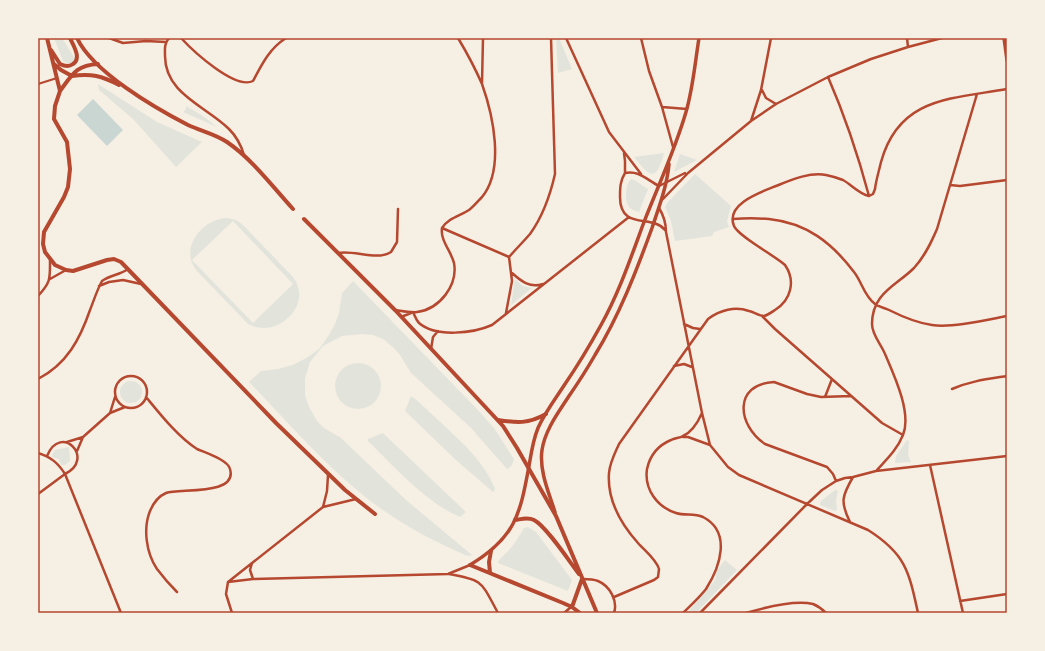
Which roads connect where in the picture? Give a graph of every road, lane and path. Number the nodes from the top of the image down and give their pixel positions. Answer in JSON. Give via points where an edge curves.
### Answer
{"nodes":[{"id":1,"x":70,"y":38,"type":"edge"},
{"id":2,"x":77,"y":38,"type":"edge"},
{"id":3,"x":109,"y":38,"type":"edge"},
{"id":4,"x":169,"y":38,"type":"edge"},
{"id":5,"x":181,"y":38,"type":"edge"},
{"id":6,"x":276,"y":38,"type":"edge"},
{"id":7,"x":286,"y":38,"type":"edge"},
{"id":8,"x":458,"y":38,"type":"edge"},
{"id":9,"x":483,"y":38,"type":"edge"},
{"id":10,"x":551,"y":38,"type":"edge"},
{"id":11,"x":566,"y":38,"type":"edge"},
{"id":12,"x":641,"y":38,"type":"edge"},
{"id":13,"x":699,"y":38,"type":"edge"},
{"id":14,"x":771,"y":38,"type":"edge"},
{"id":15,"x":907,"y":38,"type":"edge"},
{"id":16,"x":942,"y":38,"type":"edge"},
{"id":17,"x":47,"y":40,"type":"edge"},
{"id":18,"x":1005,"y":40,"type":"edge"},
{"id":19,"x":166,"y":42,"type":"junction"},
{"id":20,"x":279,"y":43,"type":"junction"},
{"id":21,"x":908,"y":47,"type":"junction"},
{"id":22,"x":1007,"y":60,"type":"edge"},
{"id":23,"x":53,"y":63,"type":"junction"},
{"id":24,"x":98,"y":64,"type":"junction"},
{"id":25,"x":72,"y":76,"type":"junction"},
{"id":26,"x":828,"y":77,"type":"junction"},
{"id":27,"x":57,"y":78,"type":"junction"},
{"id":28,"x":38,"y":84,"type":"edge"},
{"id":29,"x":482,"y":84,"type":"junction"},
{"id":30,"x":126,"y":88,"type":"junction"},
{"id":31,"x":1007,"y":89,"type":"edge"},
{"id":32,"x":761,"y":90,"type":"junction"},
{"id":33,"x":60,"y":91,"type":"junction"},
{"id":34,"x":977,"y":94,"type":"junction"},
{"id":35,"x":776,"y":104,"type":"junction"},
{"id":36,"x":662,"y":107,"type":"junction"},
{"id":37,"x":687,"y":109,"type":"junction"},
{"id":38,"x":751,"y":121,"type":"junction"},
{"id":39,"x":673,"y":147,"type":"junction"},
{"id":40,"x":624,"y":152,"type":"junction"},
{"id":41,"x":245,"y":158,"type":"junction"},
{"id":42,"x":669,"y":160,"type":"junction"},
{"id":43,"x":688,"y":172,"type":"junction"},
{"id":44,"x":625,"y":173,"type":"junction"},
{"id":45,"x":642,"y":174,"type":"junction"},
{"id":46,"x":1007,"y":180,"type":"edge"},
{"id":47,"x":666,"y":183,"type":"junction"},
{"id":48,"x":950,"y":184,"type":"junction"},
{"id":49,"x":659,"y":186,"type":"junction"},
{"id":50,"x":869,"y":196,"type":"junction"},
{"id":51,"x":661,"y":200,"type":"junction"},
{"id":52,"x":659,"y":208,"type":"junction"},
{"id":53,"x":293,"y":209,"type":"dead end"},
{"id":54,"x":398,"y":209,"type":"dead end"},
{"id":55,"x":629,"y":217,"type":"junction"},
{"id":56,"x":304,"y":219,"type":"dead end"},
{"id":57,"x":733,"y":219,"type":"junction"},
{"id":58,"x":644,"y":221,"type":"junction"},
{"id":59,"x":653,"y":224,"type":"junction"},
{"id":60,"x":442,"y":228,"type":"junction"},
{"id":61,"x":666,"y":232,"type":"junction"},
{"id":62,"x":338,"y":253,"type":"junction"},
{"id":63,"x":509,"y":257,"type":"junction"},
{"id":64,"x":50,"y":260,"type":"junction"},
{"id":65,"x":128,"y":269,"type":"junction"},
{"id":66,"x":66,"y":270,"type":"junction"},
{"id":67,"x":512,"y":272,"type":"junction"},
{"id":68,"x":50,"y":280,"type":"junction"},
{"id":69,"x":142,"y":284,"type":"junction"},
{"id":70,"x":545,"y":284,"type":"junction"},
{"id":71,"x":99,"y":287,"type":"junction"},
{"id":72,"x":38,"y":296,"type":"edge"},
{"id":73,"x":876,"y":305,"type":"junction"},
{"id":74,"x":395,"y":310,"type":"junction"},
{"id":75,"x":413,"y":312,"type":"junction"},
{"id":76,"x":506,"y":313,"type":"junction"},
{"id":77,"x":762,"y":316,"type":"junction"},
{"id":78,"x":1007,"y":316,"type":"edge"},
{"id":79,"x":401,"y":317,"type":"junction"},
{"id":80,"x":684,"y":324,"type":"junction"},
{"id":81,"x":701,"y":328,"type":"junction"},
{"id":82,"x":438,"y":331,"type":"junction"},
{"id":83,"x":689,"y":345,"type":"junction"},
{"id":84,"x":431,"y":349,"type":"junction"},
{"id":85,"x":674,"y":366,"type":"junction"},
{"id":86,"x":693,"y":367,"type":"junction"},
{"id":87,"x":1007,"y":376,"type":"edge"},
{"id":88,"x":832,"y":378,"type":"junction"},
{"id":89,"x":38,"y":379,"type":"edge"},
{"id":90,"x":952,"y":389,"type":"dead end"},
{"id":91,"x":851,"y":396,"type":"junction"},
{"id":92,"x":115,"y":397,"type":"junction"},
{"id":93,"x":146,"y":397,"type":"junction"},
{"id":94,"x":825,"y":397,"type":"junction"},
{"id":95,"x":125,"y":407,"type":"junction"},
{"id":96,"x":110,"y":413,"type":"junction"},
{"id":97,"x":702,"y":413,"type":"junction"},
{"id":98,"x":546,"y":414,"type":"junction"},
{"id":99,"x":498,"y":420,"type":"junction"},
{"id":100,"x":903,"y":435,"type":"junction"},
{"id":101,"x":83,"y":437,"type":"junction"},
{"id":102,"x":682,"y":437,"type":"junction"},
{"id":103,"x":66,"y":442,"type":"junction"},
{"id":104,"x":710,"y":445,"type":"junction"},
{"id":105,"x":77,"y":452,"type":"junction"},
{"id":106,"x":38,"y":454,"type":"edge"},
{"id":107,"x":47,"y":456,"type":"junction"},
{"id":108,"x":1007,"y":456,"type":"edge"},
{"id":109,"x":930,"y":465,"type":"junction"},
{"id":110,"x":529,"y":468,"type":"junction"},
{"id":111,"x":876,"y":471,"type":"junction"},
{"id":112,"x":66,"y":474,"type":"junction"},
{"id":113,"x":328,"y":475,"type":"junction"},
{"id":114,"x":853,"y":477,"type":"junction"},
{"id":115,"x":836,"y":481,"type":"junction"},
{"id":116,"x":38,"y":494,"type":"edge"},
{"id":117,"x":356,"y":499,"type":"junction"},
{"id":118,"x":325,"y":501,"type":"junction"},
{"id":119,"x":807,"y":504,"type":"junction"},
{"id":120,"x":331,"y":505,"type":"junction"},
{"id":121,"x":323,"y":507,"type":"junction"},
{"id":122,"x":375,"y":514,"type":"dead end"},
{"id":123,"x":556,"y":516,"type":"junction"},
{"id":124,"x":515,"y":520,"type":"junction"},
{"id":125,"x":850,"y":522,"type":"junction"},
{"id":126,"x":491,"y":551,"type":"junction"},
{"id":127,"x":252,"y":562,"type":"junction"},
{"id":128,"x":470,"y":565,"type":"junction"},
{"id":129,"x":490,"y":573,"type":"junction"},
{"id":130,"x":448,"y":574,"type":"junction"},
{"id":131,"x":253,"y":579,"type":"junction"},
{"id":132,"x":583,"y":579,"type":"junction"},
{"id":133,"x":228,"y":582,"type":"junction"},
{"id":134,"x":177,"y":592,"type":"dead end"},
{"id":135,"x":1007,"y":594,"type":"edge"},
{"id":136,"x":614,"y":597,"type":"junction"},
{"id":137,"x":960,"y":601,"type":"junction"},
{"id":138,"x":572,"y":607,"type":"junction"},
{"id":139,"x":120,"y":613,"type":"edge"},
{"id":140,"x":232,"y":613,"type":"edge"},
{"id":141,"x":498,"y":613,"type":"edge"},
{"id":142,"x":564,"y":613,"type":"edge"},
{"id":143,"x":580,"y":613,"type":"edge"},
{"id":144,"x":597,"y":613,"type":"edge"},
{"id":145,"x":614,"y":613,"type":"edge"},
{"id":146,"x":683,"y":613,"type":"edge"},
{"id":147,"x":700,"y":613,"type":"edge"},
{"id":148,"x":746,"y":613,"type":"edge"},
{"id":149,"x":826,"y":613,"type":"edge"},
{"id":150,"x":918,"y":613,"type":"edge"},
{"id":151,"x":963,"y":613,"type":"edge"}],
"edges":[{"from":1,"to":17,"type":"main road","via":[[77,56],[70,66],[60,64]]},
{"from":2,"to":24,"type":"main road","via":[[84,50]]},
{"from":3,"to":19,"type":"street","via":[[123,43]]},
{"from":4,"to":19,"type":"street"},
{"from":5,"to":20,"type":"street","via":[[192,50],[244,83],[253,81],[266,57]]},
{"from":6,"to":20,"type":"street"},
{"from":7,"to":20,"type":"street"},
{"from":8,"to":29,"type":"street"},
{"from":9,"to":29,"type":"street"},
{"from":10,"to":63,"type":"street","via":[[555,157],[553,181],[550,196],[539,219]]},
{"from":11,"to":40,"type":"street","via":[[602,119]]},
{"from":12,"to":36,"type":"street"},
{"from":13,"to":37,"type":"main road"},
{"from":14,"to":32,"type":"street"},
{"from":15,"to":21,"type":"street"},
{"from":16,"to":21,"type":"street"},
{"from":17,"to":23,"type":"main road"},
{"from":18,"to":22,"type":"main road"},
{"from":19,"to":41,"type":"street","via":[[165,62],[176,86],[187,98],[230,130],[240,144]]},
{"from":21,"to":26,"type":"street","via":[[870,59]]},
{"from":23,"to":25,"type":"main road"},
{"from":23,"to":27,"type":"main road"},
{"from":24,"to":25,"type":"main road","via":[[84,66]]},
{"from":24,"to":30,"type":"main road"},
{"from":25,"to":30,"type":"main road","via":[[99,76]]},
{"from":25,"to":33,"type":"main road"},
{"from":26,"to":35,"type":"street"},
{"from":26,"to":50,"type":"street","via":[[848,125]]},
{"from":27,"to":28,"type":"street"},
{"from":27,"to":33,"type":"main road"},
{"from":29,"to":60,"type":"street","via":[[493,131],[495,167],[492,178],[476,204],[447,221]]},
{"from":30,"to":41,"type":"main road","via":[[173,117],[228,143]]},
{"from":31,"to":34,"type":"street"},
{"from":32,"to":35,"type":"street","via":[[766,98]]},
{"from":32,"to":38,"type":"street"},
{"from":33,"to":64,"type":"main road","via":[[54,119],[67,142],[70,170],[64,197],[44,232],[43,244]]},
{"from":34,"to":48,"type":"street"},
{"from":34,"to":50,"type":"street","via":[[935,102],[902,122],[885,150],[875,189]]},
{"from":35,"to":38,"type":"street"},
{"from":36,"to":37,"type":"street"},
{"from":36,"to":39,"type":"street"},
{"from":37,"to":39,"type":"main road"},
{"from":38,"to":43,"type":"street"},
{"from":39,"to":42,"type":"main road"},
{"from":40,"to":44,"type":"street"},
{"from":40,"to":45,"type":"street"},
{"from":41,"to":53,"type":"main road"},
{"from":42,"to":47,"type":"main road"},
{"from":42,"to":49,"type":"main road"},
{"from":43,"to":47,"type":"street"},
{"from":43,"to":51,"type":"street"},
{"from":44,"to":45,"type":"street"},
{"from":44,"to":55,"type":"street","via":[[621,181],[620,200],[622,209]]},
{"from":45,"to":49,"type":"street"},
{"from":46,"to":48,"type":"street","via":[[960,186]]},
{"from":47,"to":49,"type":"street"},
{"from":47,"to":51,"type":"main road"},
{"from":48,"to":73,"type":"street","via":[[929,248],[913,268],[884,292]]},
{"from":49,"to":58,"type":"main road"},
{"from":50,"to":57,"type":"street","via":[[843,180],[825,174],[814,174],[752,196],[736,209]]},
{"from":51,"to":52,"type":"main road"},
{"from":52,"to":59,"type":"main road"},
{"from":52,"to":61,"type":"street","via":[[664,217]]},
{"from":54,"to":62,"type":"street","via":[[397,242],[391,252],[380,256]]},
{"from":55,"to":58,"type":"street"},
{"from":55,"to":70,"type":"street"},
{"from":56,"to":62,"type":"main road"},
{"from":57,"to":73,"type":"street","via":[[782,221],[820,238],[843,258],[856,274],[865,293]]},
{"from":57,"to":77,"type":"street","via":[[734,226],[739,232],[780,261],[788,270],[791,279],[790,292],[782,306]]},
{"from":58,"to":59,"type":"street"},
{"from":58,"to":98,"type":"main road","via":[[602,324]]},
{"from":59,"to":61,"type":"street","via":[[663,227]]},
{"from":59,"to":123,"type":"main road","via":[[603,343],[556,417],[544,443],[543,473]]},
{"from":60,"to":63,"type":"street"},
{"from":60,"to":75,"type":"street","via":[[442,237],[454,264],[452,283],[439,302],[426,310]]},
{"from":61,"to":80,"type":"street"},
{"from":62,"to":74,"type":"main road"},
{"from":63,"to":67,"type":"street"},
{"from":64,"to":66,"type":"main road"},
{"from":64,"to":68,"type":"street"},
{"from":65,"to":66,"type":"main road","via":[[114,259],[100,261],[73,271]]},
{"from":65,"to":69,"type":"main road"},
{"from":65,"to":71,"type":"street","via":[[102,281]]},
{"from":66,"to":68,"type":"street"},
{"from":67,"to":70,"type":"street","via":[[526,284]]},
{"from":67,"to":76,"type":"street"},
{"from":68,"to":72,"type":"street"},
{"from":69,"to":71,"type":"street","via":[[123,280]]},
{"from":69,"to":113,"type":"main road"},
{"from":70,"to":76,"type":"street"},
{"from":71,"to":89,"type":"street","via":[[83,331],[69,354],[60,364]]},
{"from":73,"to":78,"type":"street","via":[[910,320],[933,325],[945,326]]},
{"from":73,"to":100,"type":"street","via":[[872,326],[901,395],[906,426]]},
{"from":74,"to":75,"type":"street"},
{"from":74,"to":79,"type":"main road"},
{"from":75,"to":79,"type":"street"},
{"from":75,"to":82,"type":"street","via":[[416,320],[422,325]]},
{"from":76,"to":82,"type":"street","via":[[483,329],[467,332]]},
{"from":77,"to":81,"type":"street","via":[[742,309],[723,311],[714,315]]},
{"from":77,"to":88,"type":"street"},
{"from":79,"to":84,"type":"main road"},
{"from":80,"to":81,"type":"street"},
{"from":80,"to":83,"type":"street"},
{"from":81,"to":83,"type":"street"},
{"from":82,"to":84,"type":"street","via":[[433,337]]},
{"from":83,"to":85,"type":"street"},
{"from":83,"to":86,"type":"street"},
{"from":84,"to":99,"type":"main road"},
{"from":85,"to":86,"type":"street","via":[[684,364]]},
{"from":85,"to":136,"type":"street","via":[[622,437],[609,473],[612,498],[623,524],[658,566],[659,573],[654,580]]},
{"from":86,"to":97,"type":"street"},
{"from":87,"to":90,"type":"street","via":[[964,384]]},
{"from":88,"to":91,"type":"street"},
{"from":88,"to":94,"type":"street"},
{"from":91,"to":94,"type":"street"},
{"from":91,"to":100,"type":"street","via":[[882,423]]},
{"from":92,"to":93,"type":"street","via":[[115,386],[118,381],[132,375],[145,384]]},
{"from":92,"to":95,"type":"street"},
{"from":92,"to":96,"type":"street"},
{"from":93,"to":95,"type":"street","via":[[140,405]]},
{"from":93,"to":134,"type":"street","via":[[195,448],[223,461],[230,470],[229,478],[222,486],[168,493],[151,508],[146,525],[150,554],[157,568]]},
{"from":94,"to":115,"type":"street","via":[[807,394],[774,382],[764,383],[748,394],[743,412],[751,432],[759,439],[766,444],[828,467]]},
{"from":95,"to":96,"type":"street"},
{"from":96,"to":101,"type":"street"},
{"from":97,"to":102,"type":"street","via":[[692,429]]},
{"from":97,"to":104,"type":"street"},
{"from":98,"to":99,"type":"main road","via":[[521,423]]},
{"from":98,"to":110,"type":"main road","via":[[538,428]]},
{"from":99,"to":110,"type":"main road"},
{"from":100,"to":111,"type":"street","via":[[894,451]]},
{"from":101,"to":103,"type":"street"},
{"from":101,"to":105,"type":"street"},
{"from":102,"to":104,"type":"street"},
{"from":102,"to":146,"type":"street","via":[[672,439],[655,451],[647,470],[648,487],[665,508],[676,514],[701,517],[712,524],[720,535],[721,546],[716,569],[710,581]]},
{"from":103,"to":105,"type":"street"},
{"from":103,"to":107,"type":"street","via":[[53,445]]},
{"from":104,"to":119,"type":"street","via":[[739,475]]},
{"from":105,"to":112,"type":"street","via":[[76,465]]},
{"from":106,"to":107,"type":"street"},
{"from":107,"to":112,"type":"street"},
{"from":108,"to":109,"type":"street"},
{"from":109,"to":111,"type":"street"},
{"from":109,"to":137,"type":"street"},
{"from":110,"to":123,"type":"main road"},
{"from":110,"to":124,"type":"main road","via":[[522,502]]},
{"from":111,"to":114,"type":"street"},
{"from":112,"to":116,"type":"street"},
{"from":112,"to":139,"type":"street"},
{"from":113,"to":117,"type":"main road"},
{"from":113,"to":118,"type":"street"},
{"from":114,"to":115,"type":"street"},
{"from":114,"to":125,"type":"street","via":[[843,496],[843,504]]},
{"from":115,"to":119,"type":"street"},
{"from":117,"to":120,"type":"street"},
{"from":117,"to":122,"type":"main road"},
{"from":118,"to":120,"type":"street"},
{"from":118,"to":121,"type":"street"},
{"from":119,"to":125,"type":"street"},
{"from":119,"to":147,"type":"street"},
{"from":120,"to":121,"type":"street"},
{"from":121,"to":127,"type":"street"},
{"from":123,"to":132,"type":"main road"},
{"from":124,"to":126,"type":"main road","via":[[510,531]]},
{"from":124,"to":132,"type":"main road","via":[[525,518],[542,526]]},
{"from":125,"to":150,"type":"street","via":[[879,537],[902,560],[912,581]]},
{"from":126,"to":128,"type":"main road"},
{"from":126,"to":129,"type":"main road"},
{"from":127,"to":131,"type":"street","via":[[250,570]]},
{"from":127,"to":133,"type":"street"},
{"from":128,"to":129,"type":"main road"},
{"from":128,"to":130,"type":"street"},
{"from":129,"to":138,"type":"main road"},
{"from":130,"to":131,"type":"street"},
{"from":130,"to":141,"type":"street","via":[[480,583],[489,594]]},
{"from":131,"to":133,"type":"street"},
{"from":132,"to":136,"type":"street","via":[[599,582]]},
{"from":132,"to":138,"type":"main road"},
{"from":132,"to":144,"type":"main road"},
{"from":133,"to":140,"type":"street","via":[[226,594]]},
{"from":135,"to":137,"type":"street"},
{"from":136,"to":145,"type":"street"},
{"from":137,"to":151,"type":"street"},
{"from":138,"to":142,"type":"street"},
{"from":138,"to":143,"type":"main road"},
{"from":148,"to":149,"type":"street","via":[[806,603],[818,606]]}]}
